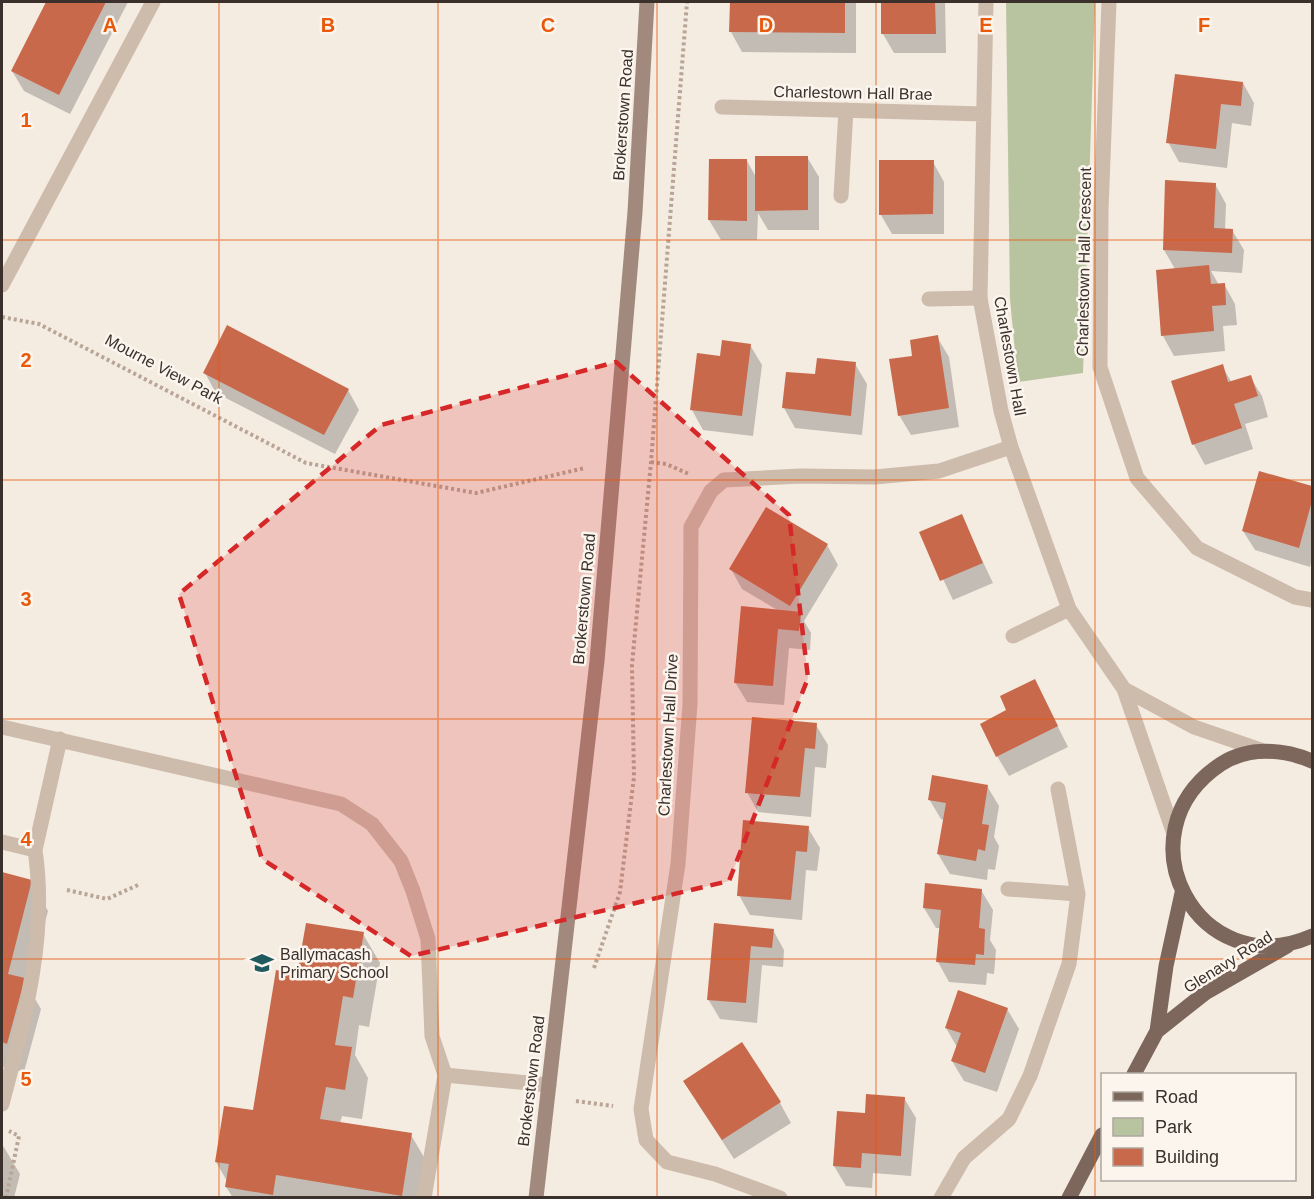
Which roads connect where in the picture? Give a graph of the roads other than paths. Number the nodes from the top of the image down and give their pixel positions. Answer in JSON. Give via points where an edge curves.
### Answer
{"nodes":[{"id":1,"x":153,"y":2,"type":"edge"},
{"id":2,"x":647,"y":2,"type":"edge"},
{"id":3,"x":986,"y":2,"type":"edge"},
{"id":4,"x":1109,"y":2,"type":"edge"},
{"id":5,"x":722,"y":107,"type":"dead end"},
{"id":6,"x":846,"y":110,"type":"junction"},
{"id":7,"x":984,"y":114,"type":"junction"},
{"id":8,"x":842,"y":196,"type":"dead end"},
{"id":9,"x":2,"y":285,"type":"edge"},
{"id":10,"x":980,"y":298,"type":"junction"},
{"id":11,"x":929,"y":299,"type":"dead end"},
{"id":12,"x":1011,"y":447,"type":"junction"},
{"id":13,"x":1312,"y":600,"type":"edge"},
{"id":14,"x":1069,"y":609,"type":"junction"},
{"id":15,"x":1013,"y":636,"type":"dead end"},
{"id":16,"x":1124,"y":689,"type":"junction"},
{"id":17,"x":2,"y":727,"type":"edge"},
{"id":18,"x":60,"y":740,"type":"junction"},
{"id":19,"x":1312,"y":746,"type":"edge"},
{"id":20,"x":1261,"y":750,"type":"junction"},
{"id":21,"x":1294,"y":753,"type":"junction"},
{"id":22,"x":1312,"y":761,"type":"edge"},
{"id":23,"x":1058,"y":789,"type":"dead end"},
{"id":24,"x":1173,"y":831,"type":"junction"},
{"id":25,"x":2,"y":842,"type":"edge"},
{"id":26,"x":35,"y":850,"type":"junction"},
{"id":27,"x":1008,"y":889,"type":"dead end"},
{"id":28,"x":1182,"y":893,"type":"junction"},
{"id":29,"x":1078,"y":894,"type":"junction"},
{"id":30,"x":1310,"y":939,"type":"edge"},
{"id":31,"x":1289,"y":945,"type":"junction"},
{"id":32,"x":1157,"y":1031,"type":"junction"},
{"id":33,"x":1135,"y":1073,"type":"edge"},
{"id":34,"x":445,"y":1075,"type":"junction"},
{"id":35,"x":549,"y":1086,"type":"junction"},
{"id":36,"x":2,"y":1104,"type":"edge"},
{"id":37,"x":1101,"y":1137,"type":"edge"},
{"id":38,"x":424,"y":1197,"type":"edge"},
{"id":39,"x":536,"y":1197,"type":"edge"},
{"id":40,"x":780,"y":1197,"type":"edge"},
{"id":41,"x":941,"y":1197,"type":"edge"},
{"id":42,"x":1070,"y":1197,"type":"edge"}],
"edges":[{"from":1,"to":9,"type":"street"},
{"from":2,"to":35,"type":"street","name":"Brokerstown Road","via":[[635,212],[594,695]]},
{"from":3,"to":7,"type":"street","name":"Charlestown Hall"},
{"from":4,"to":13,"type":"street","name":"Charlestown Hall Crescent","via":[[1100,367],[1137,478],[1197,548],[1295,597]]},
{"from":5,"to":6,"type":"street","name":"Charlestown Hall Brae"},
{"from":6,"to":7,"type":"street","name":"Charlestown Hall Brae"},
{"from":6,"to":8,"type":"street"},
{"from":7,"to":10,"type":"street","name":"Charlestown Hall"},
{"from":10,"to":11,"type":"street"},
{"from":10,"to":12,"type":"street","name":"Charlestown Hall"},
{"from":12,"to":14,"type":"street","name":"Charlestown Hall"},
{"from":12,"to":40,"type":"street","name":"Charlestown Hall Drive","via":[[939,471],[875,477],[724,480],[711,491],[691,527],[690,704],[678,864],[641,1109],[646,1140],[667,1162]]},
{"from":14,"to":15,"type":"street"},
{"from":14,"to":16,"type":"street","name":"Charlestown Hall"},
{"from":16,"to":20,"type":"street","name":"Charlestown Hall","via":[[1194,728]]},
{"from":16,"to":24,"type":"street","name":"Charlestown Hall"},
{"from":17,"to":18,"type":"street"},
{"from":18,"to":26,"type":"street"},
{"from":18,"to":34,"type":"street","via":[[341,804],[372,824],[401,861],[428,939],[432,1036]]},
{"from":19,"to":21,"type":"main road"},
{"from":20,"to":21,"type":"main road"},
{"from":20,"to":24,"type":"main road","via":[[1231,758],[1204,776],[1184,801]]},
{"from":21,"to":22,"type":"main road"},
{"from":23,"to":29,"type":"street"},
{"from":24,"to":28,"type":"main road","via":[[1173,863]]},
{"from":25,"to":26,"type":"street"},
{"from":26,"to":36,"type":"street","via":[[40,883],[39,932],[29,998]]},
{"from":27,"to":29,"type":"street"},
{"from":28,"to":31,"type":"main road","via":[[1201,919],[1227,938],[1257,946]]},
{"from":28,"to":32,"type":"main road","name":"Glenavy Road"},
{"from":29,"to":41,"type":"street","via":[[1069,964],[1030,1076],[1009,1119],[964,1158]]},
{"from":30,"to":31,"type":"main road"},
{"from":31,"to":32,"type":"main road","name":"Glenavy Road","via":[[1205,993]]},
{"from":32,"to":33,"type":"main road","name":"Glenavy Road"},
{"from":34,"to":35,"type":"street"},
{"from":34,"to":38,"type":"street"},
{"from":35,"to":39,"type":"street","name":"Brokerstown Road"},
{"from":37,"to":42,"type":"main road"}]}
